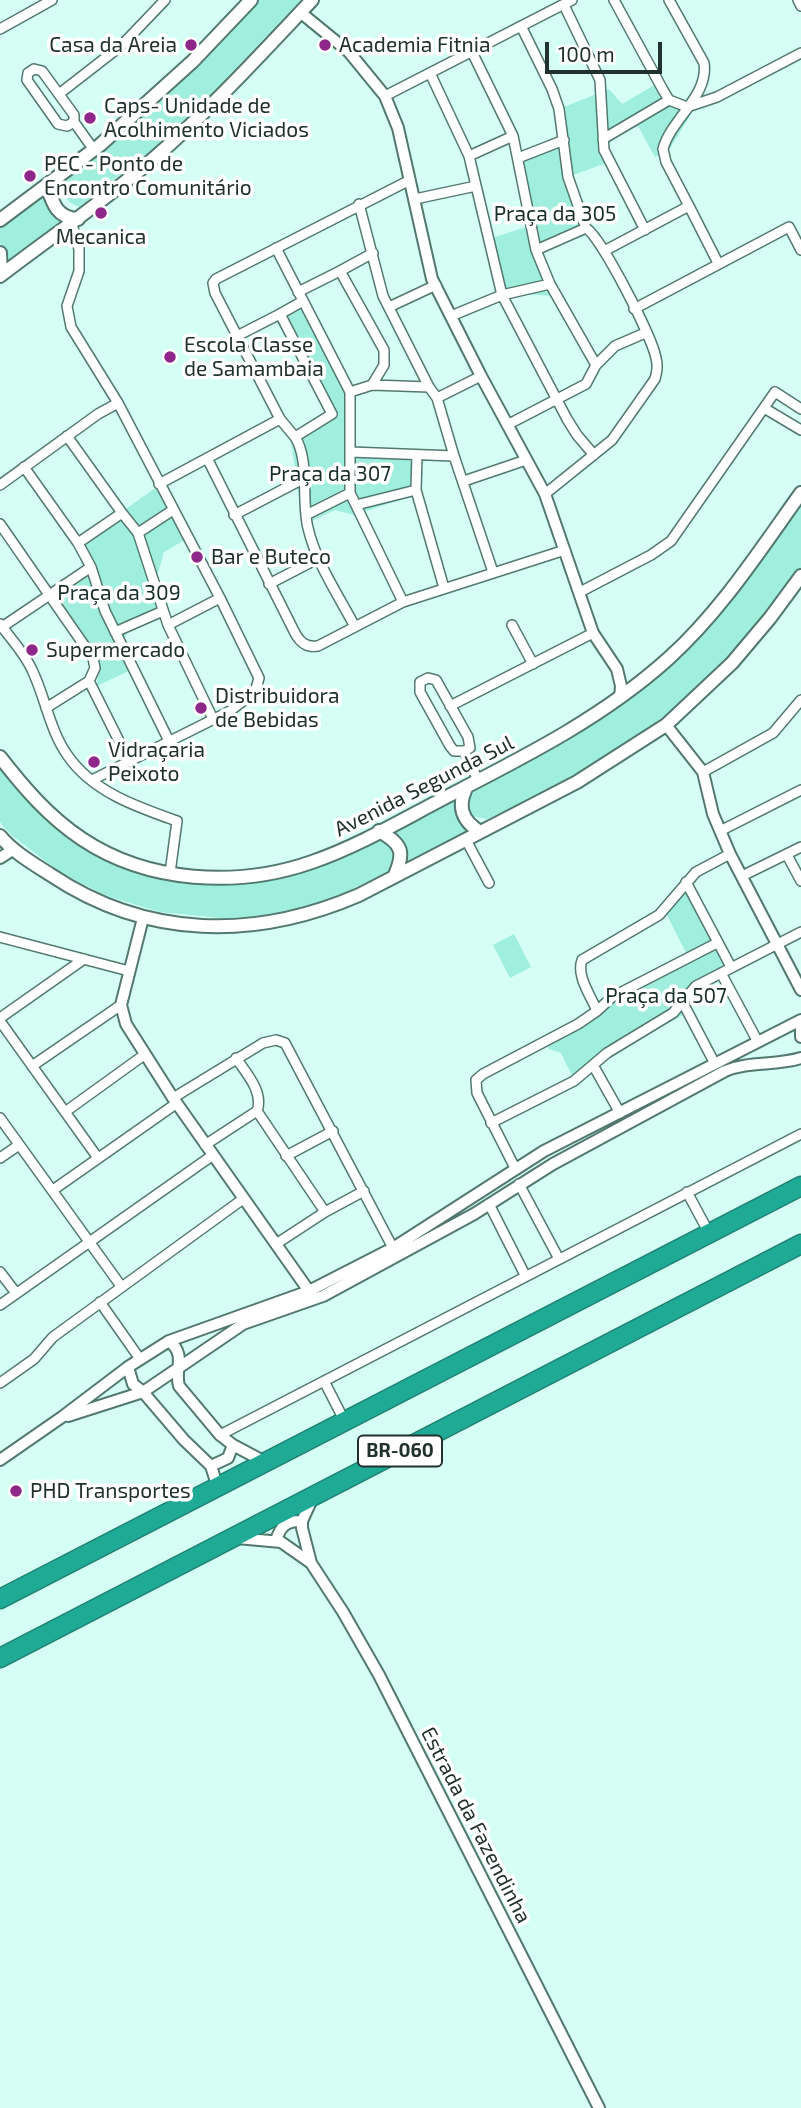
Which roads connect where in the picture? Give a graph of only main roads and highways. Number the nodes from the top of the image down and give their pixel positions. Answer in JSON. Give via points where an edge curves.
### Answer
{"nodes":[{"id":1,"x":251,"y":0,"type":"edge"},
{"id":2,"x":312,"y":0,"type":"edge"},
{"id":3,"x":47,"y":186,"type":"junction"},
{"id":4,"x":0,"y":220,"type":"edge"},
{"id":5,"x":75,"y":222,"type":"junction"},
{"id":6,"x":0,"y":253,"type":"edge"},
{"id":7,"x":1,"y":276,"type":"edge"},
{"id":8,"x":801,"y":493,"type":"edge"},
{"id":9,"x":801,"y":576,"type":"edge"},
{"id":10,"x":0,"y":757,"type":"edge"},
{"id":11,"x":473,"y":783,"type":"junction"},
{"id":12,"x":379,"y":831,"type":"junction"},
{"id":13,"x":480,"y":832,"type":"junction"},
{"id":14,"x":4,"y":842,"type":"edge"},
{"id":15,"x":394,"y":878,"type":"junction"},
{"id":16,"x":801,"y":1186,"type":"edge"},
{"id":17,"x":801,"y":1244,"type":"edge"},
{"id":18,"x":0,"y":1599,"type":"edge"},
{"id":19,"x":0,"y":1658,"type":"edge"}],
"edges":[{"from":1,"to":3,"type":"main road","via":[[184,69]]},
{"from":2,"to":5,"type":"main road","via":[[202,113]]},
{"from":3,"to":4,"type":"main road"},
{"from":3,"to":5,"type":"main road","via":[[56,210]]},
{"from":5,"to":7,"type":"main road"},
{"from":6,"to":7,"type":"main road"},
{"from":8,"to":11,"type":"main road","name":"Avenida Segunda Sul","via":[[738,580],[669,659],[592,718]]},
{"from":9,"to":13,"type":"main road","via":[[732,663],[666,725],[577,782]]},
{"from":10,"to":12,"type":"main road","name":"Avenida Segunda Sul","via":[[32,796],[83,839],[122,859],[170,873],[197,878],[260,875],[325,857]]},
{"from":11,"to":12,"type":"main road","name":"Avenida Segunda Sul"},
{"from":11,"to":13,"type":"main road","via":[[461,806],[463,817]]},
{"from":12,"to":15,"type":"main road","via":[[399,848],[401,860]]},
{"from":13,"to":15,"type":"main road"},
{"from":14,"to":15,"type":"main road","via":[[63,884],[102,903],[143,918],[219,928],[274,923],[327,909]]},
{"from":16,"to":18,"type":"highway","number":"BR-060"},
{"from":17,"to":19,"type":"highway","number":"BR-060"}]}
